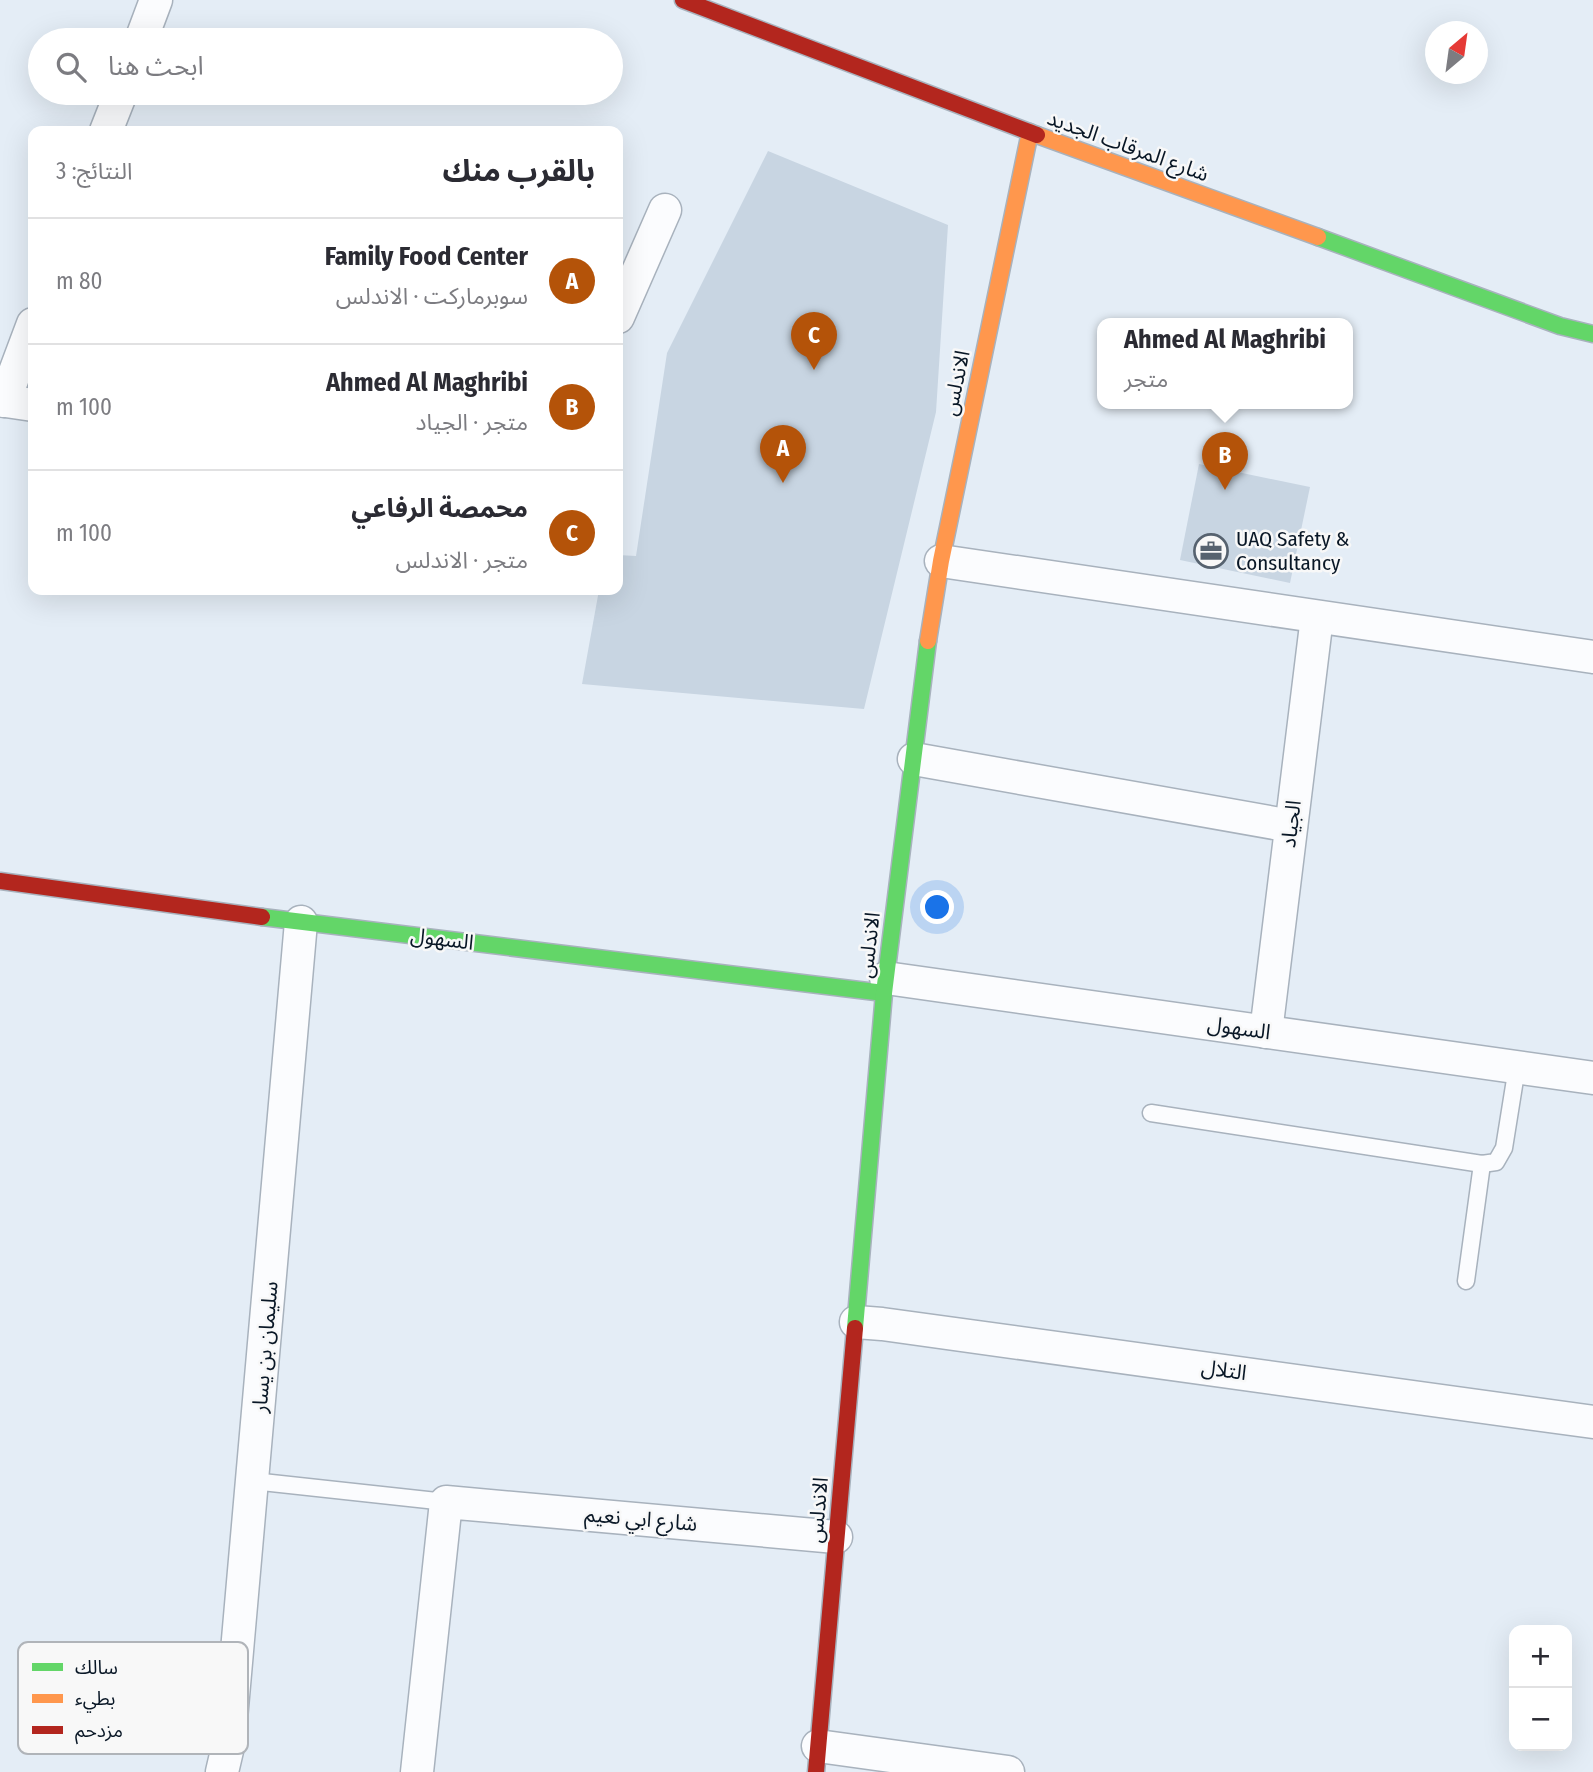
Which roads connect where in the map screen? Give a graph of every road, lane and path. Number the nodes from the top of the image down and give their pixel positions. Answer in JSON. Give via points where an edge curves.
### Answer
{"nodes":[{"id":1,"x":156,"y":0,"type":"edge"},
{"id":2,"x":683,"y":0,"type":"edge"},
{"id":3,"x":146,"y":28,"type":"edge"},
{"id":4,"x":116,"y":105,"type":"edge"},
{"id":5,"x":108,"y":126,"type":"edge"},
{"id":6,"x":1030,"y":132,"type":"junction"},
{"id":7,"x":665,"y":210,"type":"dead end"},
{"id":8,"x":623,"y":306,"type":"edge"},
{"id":9,"x":1560,"y":326,"type":"junction"},
{"id":10,"x":1593,"y":334,"type":"edge"},
{"id":11,"x":28,"y":343,"type":"edge"},
{"id":12,"x":1593,"y":347,"type":"edge"},
{"id":13,"x":12,"y":402,"type":"edge"},
{"id":14,"x":941,"y":561,"type":"junction"},
{"id":15,"x":1317,"y":617,"type":"junction"},
{"id":16,"x":1593,"y":657,"type":"edge"},
{"id":17,"x":914,"y":759,"type":"junction"},
{"id":18,"x":1291,"y":826,"type":"junction"},
{"id":19,"x":0,"y":881,"type":"edge"},
{"id":20,"x":302,"y":922,"type":"junction"},
{"id":21,"x":885,"y":986,"type":"junction"},
{"id":22,"x":1266,"y":1032,"type":"junction"},
{"id":23,"x":1517,"y":1067,"type":"junction"},
{"id":24,"x":1593,"y":1078,"type":"edge"},
{"id":25,"x":1151,"y":1113,"type":"dead end"},
{"id":26,"x":1482,"y":1164,"type":"junction"},
{"id":27,"x":1466,"y":1281,"type":"dead end"},
{"id":28,"x":856,"y":1322,"type":"junction"},
{"id":29,"x":1593,"y":1422,"type":"edge"},
{"id":30,"x":253,"y":1480,"type":"junction"},
{"id":31,"x":446,"y":1502,"type":"junction"},
{"id":32,"x":836,"y":1537,"type":"junction"},
{"id":33,"x":238,"y":1642,"type":"edge"},
{"id":34,"x":226,"y":1754,"type":"edge"},
{"id":35,"x":817,"y":1759,"type":"edge"},
{"id":36,"x":222,"y":1772,"type":"edge"},
{"id":37,"x":417,"y":1772,"type":"edge"},
{"id":38,"x":1008,"y":1772,"type":"edge"}],
"edges":[{"from":1,"to":3,"type":"street"},
{"from":2,"to":6,"type":"street","name":"شارع المرقاب الجديد"},
{"from":4,"to":5,"type":"street"},
{"from":6,"to":9,"type":"street","name":"شارع المرقاب الجديد"},
{"from":6,"to":14,"type":"street","name":"الاندلس"},
{"from":7,"to":8,"type":"street"},
{"from":9,"to":10,"type":"street","name":"شارع المرقاب الجديد"},
{"from":9,"to":12,"type":"street","name":"شارع المرقاب الجديد"},
{"from":11,"to":13,"type":"street"},
{"from":14,"to":15,"type":"street"},
{"from":14,"to":17,"type":"street","name":"الاندلس"},
{"from":15,"to":16,"type":"street"},
{"from":15,"to":18,"type":"street","name":"الجياد"},
{"from":17,"to":18,"type":"street"},
{"from":17,"to":21,"type":"street","name":"الاندلس"},
{"from":18,"to":22,"type":"street","name":"الجياد"},
{"from":19,"to":20,"type":"street","name":"السهول"},
{"from":20,"to":21,"type":"street","name":"السهول"},
{"from":20,"to":30,"type":"street","name":"سليمان بن يسار"},
{"from":21,"to":22,"type":"street","name":"السهول"},
{"from":21,"to":28,"type":"street","name":"الاندلس"},
{"from":22,"to":23,"type":"street","name":"السهول"},
{"from":23,"to":24,"type":"street","name":"السهول"},
{"from":23,"to":26,"type":"lane","via":[[1504,1148],[1496,1162]]},
{"from":25,"to":26,"type":"lane"},
{"from":26,"to":27,"type":"lane"},
{"from":28,"to":29,"type":"street","name":"التلال"},
{"from":28,"to":32,"type":"street","name":"الاندلس"},
{"from":30,"to":31,"type":"lane","name":"شارع ابي نعيم"},
{"from":30,"to":33,"type":"street","name":"سليمان بن يسار"},
{"from":31,"to":32,"type":"street","name":"شارع ابي نعيم"},
{"from":31,"to":37,"type":"street"},
{"from":32,"to":35,"type":"street","name":"الاندلس"},
{"from":34,"to":36,"type":"street","name":"سليمان بن يسار"},
{"from":35,"to":38,"type":"street"}]}
